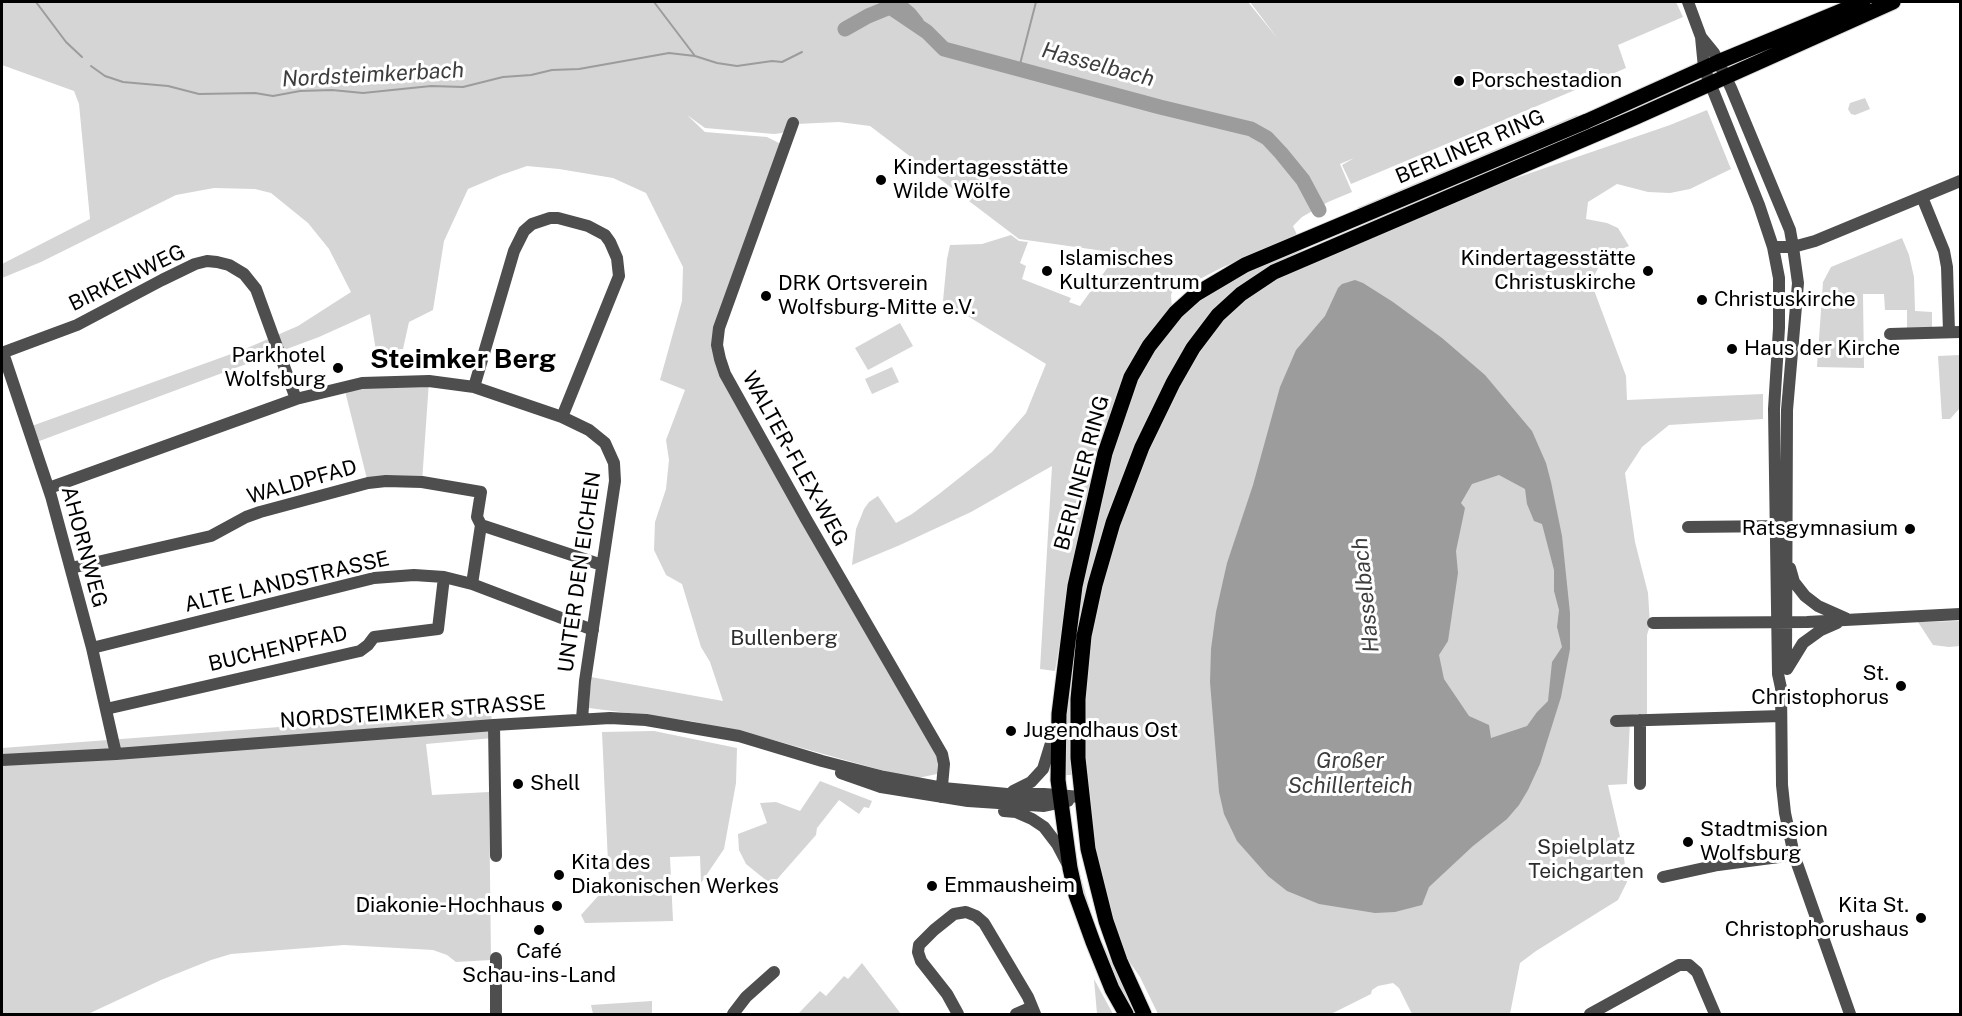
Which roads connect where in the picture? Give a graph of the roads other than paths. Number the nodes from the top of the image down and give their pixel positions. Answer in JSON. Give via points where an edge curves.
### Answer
{"nodes":[{"id":1,"x":1688,"y":2,"type":"edge"},
{"id":2,"x":1863,"y":2,"type":"edge"},
{"id":3,"x":1893,"y":2,"type":"edge"},
{"id":4,"x":1701,"y":37,"type":"junction"},
{"id":5,"x":1718,"y":62,"type":"junction"},
{"id":6,"x":1704,"y":68,"type":"junction"},
{"id":7,"x":1725,"y":76,"type":"junction"},
{"id":8,"x":1709,"y":84,"type":"junction"},
{"id":9,"x":793,"y":123,"type":"dead end"},
{"id":10,"x":1960,"y":181,"type":"edge"},
{"id":11,"x":1922,"y":197,"type":"junction"},
{"id":12,"x":1773,"y":247,"type":"junction"},
{"id":13,"x":1793,"y":247,"type":"junction"},
{"id":14,"x":1955,"y":332,"type":"edge"},
{"id":15,"x":1890,"y":334,"type":"dead end"},
{"id":16,"x":2,"y":353,"type":"edge"},
{"id":17,"x":474,"y":387,"type":"junction"},
{"id":18,"x":296,"y":399,"type":"junction"},
{"id":19,"x":562,"y":417,"type":"junction"},
{"id":20,"x":49,"y":488,"type":"junction"},
{"id":21,"x":482,"y":525,"type":"junction"},
{"id":22,"x":1688,"y":526,"type":"dead end"},
{"id":23,"x":1781,"y":526,"type":"junction"},
{"id":24,"x":1787,"y":561,"type":"junction"},
{"id":25,"x":602,"y":565,"type":"junction"},
{"id":26,"x":71,"y":568,"type":"junction"},
{"id":27,"x":444,"y":577,"type":"junction"},
{"id":28,"x":472,"y":584,"type":"junction"},
{"id":29,"x":1960,"y":614,"type":"edge"},
{"id":30,"x":1846,"y":618,"type":"junction"},
{"id":31,"x":1782,"y":622,"type":"junction"},
{"id":32,"x":1653,"y":623,"type":"dead end"},
{"id":33,"x":593,"y":630,"type":"junction"},
{"id":34,"x":92,"y":648,"type":"junction"},
{"id":35,"x":1786,"y":670,"type":"junction"},
{"id":36,"x":1781,"y":688,"type":"junction"},
{"id":37,"x":106,"y":709,"type":"junction"},
{"id":38,"x":1059,"y":714,"type":"junction"},
{"id":39,"x":1781,"y":716,"type":"junction"},
{"id":40,"x":582,"y":719,"type":"junction"},
{"id":41,"x":1640,"y":720,"type":"junction"},
{"id":42,"x":1616,"y":721,"type":"dead end"},
{"id":43,"x":494,"y":725,"type":"junction"},
{"id":44,"x":116,"y":754,"type":"junction"},
{"id":45,"x":2,"y":760,"type":"edge"},
{"id":46,"x":1640,"y":784,"type":"dead end"},
{"id":47,"x":942,"y":792,"type":"junction"},
{"id":48,"x":1007,"y":794,"type":"junction"},
{"id":49,"x":1081,"y":797,"type":"junction"},
{"id":50,"x":1060,"y":799,"type":"junction"},
{"id":51,"x":968,"y":801,"type":"junction"},
{"id":52,"x":1794,"y":855,"type":"junction"},
{"id":53,"x":496,"y":856,"type":"dead end"},
{"id":54,"x":1070,"y":868,"type":"junction"},
{"id":55,"x":1663,"y":877,"type":"dead end"},
{"id":56,"x":496,"y":958,"type":"dead end"},
{"id":57,"x":774,"y":972,"type":"dead end"},
{"id":58,"x":1033,"y":1010,"type":"edge"},
{"id":59,"x":496,"y":1014,"type":"edge"},
{"id":60,"x":733,"y":1014,"type":"edge"},
{"id":61,"x":958,"y":1014,"type":"edge"},
{"id":62,"x":1016,"y":1014,"type":"edge"},
{"id":63,"x":1126,"y":1014,"type":"edge"},
{"id":64,"x":1144,"y":1014,"type":"edge"},
{"id":65,"x":1590,"y":1014,"type":"edge"},
{"id":66,"x":1715,"y":1014,"type":"edge"},
{"id":67,"x":1850,"y":1014,"type":"edge"}],
"edges":[{"from":1,"to":4,"type":"street"},
{"from":2,"to":5,"type":"main road","name":"BERLINER RING"},
{"from":3,"to":7,"type":"main road","name":"BERLINER RING"},
{"from":4,"to":5,"type":"street"},
{"from":4,"to":6,"type":"street"},
{"from":5,"to":6,"type":"main road","name":"BERLINER RING"},
{"from":5,"to":7,"type":"street"},
{"from":6,"to":8,"type":"street"},
{"from":6,"to":38,"type":"main road","name":"BERLINER RING","via":[[1245,265],[1196,294],[1176,312],[1131,377],[1105,453],[1075,586]]},
{"from":7,"to":8,"type":"main road","name":"BERLINER RING"},
{"from":7,"to":13,"type":"street","via":[[1790,230]]},
{"from":8,"to":12,"type":"street"},
{"from":8,"to":49,"type":"main road","name":"BERLINER RING","via":[[1274,272],[1218,315],[1188,356],[1142,447],[1113,522],[1095,585],[1084,636],[1078,699]]},
{"from":9,"to":47,"type":"street","name":"WALTER-FLEX-WEG","via":[[719,328],[720,359],[806,519],[942,754]]},
{"from":10,"to":11,"type":"street"},
{"from":11,"to":13,"type":"street"},
{"from":11,"to":14,"type":"street","via":[[1944,251]]},
{"from":12,"to":13,"type":"street"},
{"from":12,"to":23,"type":"street","via":[[1779,288],[1774,409]]},
{"from":13,"to":23,"type":"street","via":[[1798,283]]},
{"from":14,"to":15,"type":"street"},
{"from":16,"to":18,"type":"street","name":"BIRKENWEG","via":[[77,325],[195,264],[217,262],[244,274],[256,289]]},
{"from":16,"to":20,"type":"street","name":"AHORNWEG"},
{"from":17,"to":18,"type":"street","name":"UNTER DEN EICHEN","via":[[429,381],[374,381]]},
{"from":17,"to":19,"type":"street","name":"UNTER DEN EICHEN"},
{"from":17,"to":19,"type":"street","via":[[514,251],[524,231],[550,218],[588,226],[610,242],[619,276]]},
{"from":18,"to":20,"type":"street","name":"UNTER DEN EICHEN"},
{"from":19,"to":25,"type":"street","name":"UNTER DEN EICHEN","via":[[590,430],[605,443],[614,463],[615,481]]},
{"from":20,"to":26,"type":"street","name":"AHORNWEG"},
{"from":21,"to":25,"type":"street"},
{"from":21,"to":26,"type":"street","name":"WALDPFAD","via":[[477,517],[481,492],[422,482],[377,482],[260,512],[211,536]]},
{"from":21,"to":28,"type":"street","name":"WALDPFAD"},
{"from":22,"to":23,"type":"street"},
{"from":23,"to":24,"type":"street"},
{"from":23,"to":31,"type":"street"},
{"from":24,"to":30,"type":"street","via":[[1804,596]]},
{"from":24,"to":31,"type":"street"},
{"from":25,"to":33,"type":"street","name":"UNTER DEN EICHEN"},
{"from":26,"to":34,"type":"street","name":"AHORNWEG"},
{"from":27,"to":28,"type":"street","name":"ALTE LANDSTRASSE"},
{"from":27,"to":34,"type":"street","name":"ALTE LANDSTRASSE","via":[[374,578]]},
{"from":27,"to":37,"type":"street","name":"BUCHENPFAD","via":[[438,629],[375,637],[360,651]]},
{"from":28,"to":33,"type":"street","name":"ALTE LANDSTRASSE"},
{"from":29,"to":30,"type":"street"},
{"from":30,"to":31,"type":"street"},
{"from":30,"to":35,"type":"street","via":[[1812,636]]},
{"from":31,"to":32,"type":"street"},
{"from":31,"to":35,"type":"street"},
{"from":31,"to":36,"type":"street","via":[[1778,674]]},
{"from":33,"to":40,"type":"street","name":"UNTER DEN EICHEN"},
{"from":34,"to":37,"type":"street","name":"AHORNWEG"},
{"from":35,"to":36,"type":"street"},
{"from":36,"to":39,"type":"street"},
{"from":37,"to":44,"type":"street","name":"AHORNWEG"},
{"from":38,"to":48,"type":"street","via":[[1043,769],[1031,782]]},
{"from":38,"to":50,"type":"main road","name":"BERLINER RING"},
{"from":39,"to":41,"type":"street"},
{"from":39,"to":52,"type":"street","via":[[1782,785]]},
{"from":40,"to":43,"type":"street","name":"NORDSTEIMKER STRASSE"},
{"from":40,"to":47,"type":"street","name":"NORDSTEIMKER STRASSE","via":[[646,720],[693,727],[822,761],[840,773],[881,787]]},
{"from":41,"to":42,"type":"street"},
{"from":41,"to":46,"type":"street"},
{"from":43,"to":44,"type":"street","name":"NORDSTEIMKER STRASSE"},
{"from":43,"to":53,"type":"street"},
{"from":44,"to":45,"type":"street","name":"NORDSTEIMKER STRASSE"},
{"from":47,"to":48,"type":"street","name":"NORDSTEIMKER STRASSE"},
{"from":47,"to":51,"type":"street","name":"NORDSTEIMKER STRASSE"},
{"from":48,"to":50,"type":"street","name":"NORDSTEIMKER STRASSE"},
{"from":49,"to":50,"type":"street","name":"NORDSTEIMKER STRASSE"},
{"from":49,"to":64,"type":"main road","name":"BERLINER RING","via":[[1103,911]]},
{"from":50,"to":51,"type":"street","name":"NORDSTEIMKER STRASSE","via":[[1044,806]]},
{"from":50,"to":54,"type":"main road","name":"BERLINER RING"},
{"from":51,"to":54,"type":"street","via":[[1032,819],[1044,827]]},
{"from":52,"to":55,"type":"street"},
{"from":52,"to":67,"type":"street"},
{"from":54,"to":63,"type":"main road","name":"BERLINER RING","via":[[1093,942]]},
{"from":56,"to":59,"type":"street"},
{"from":57,"to":60,"type":"street","via":[[746,996]]},
{"from":58,"to":61,"type":"street","via":[[984,923],[966,912],[954,914],[934,930],[919,945],[918,952]]},
{"from":58,"to":62,"type":"street"},
{"from":65,"to":66,"type":"street","via":[[1679,965],[1689,965],[1697,972]]}]}
